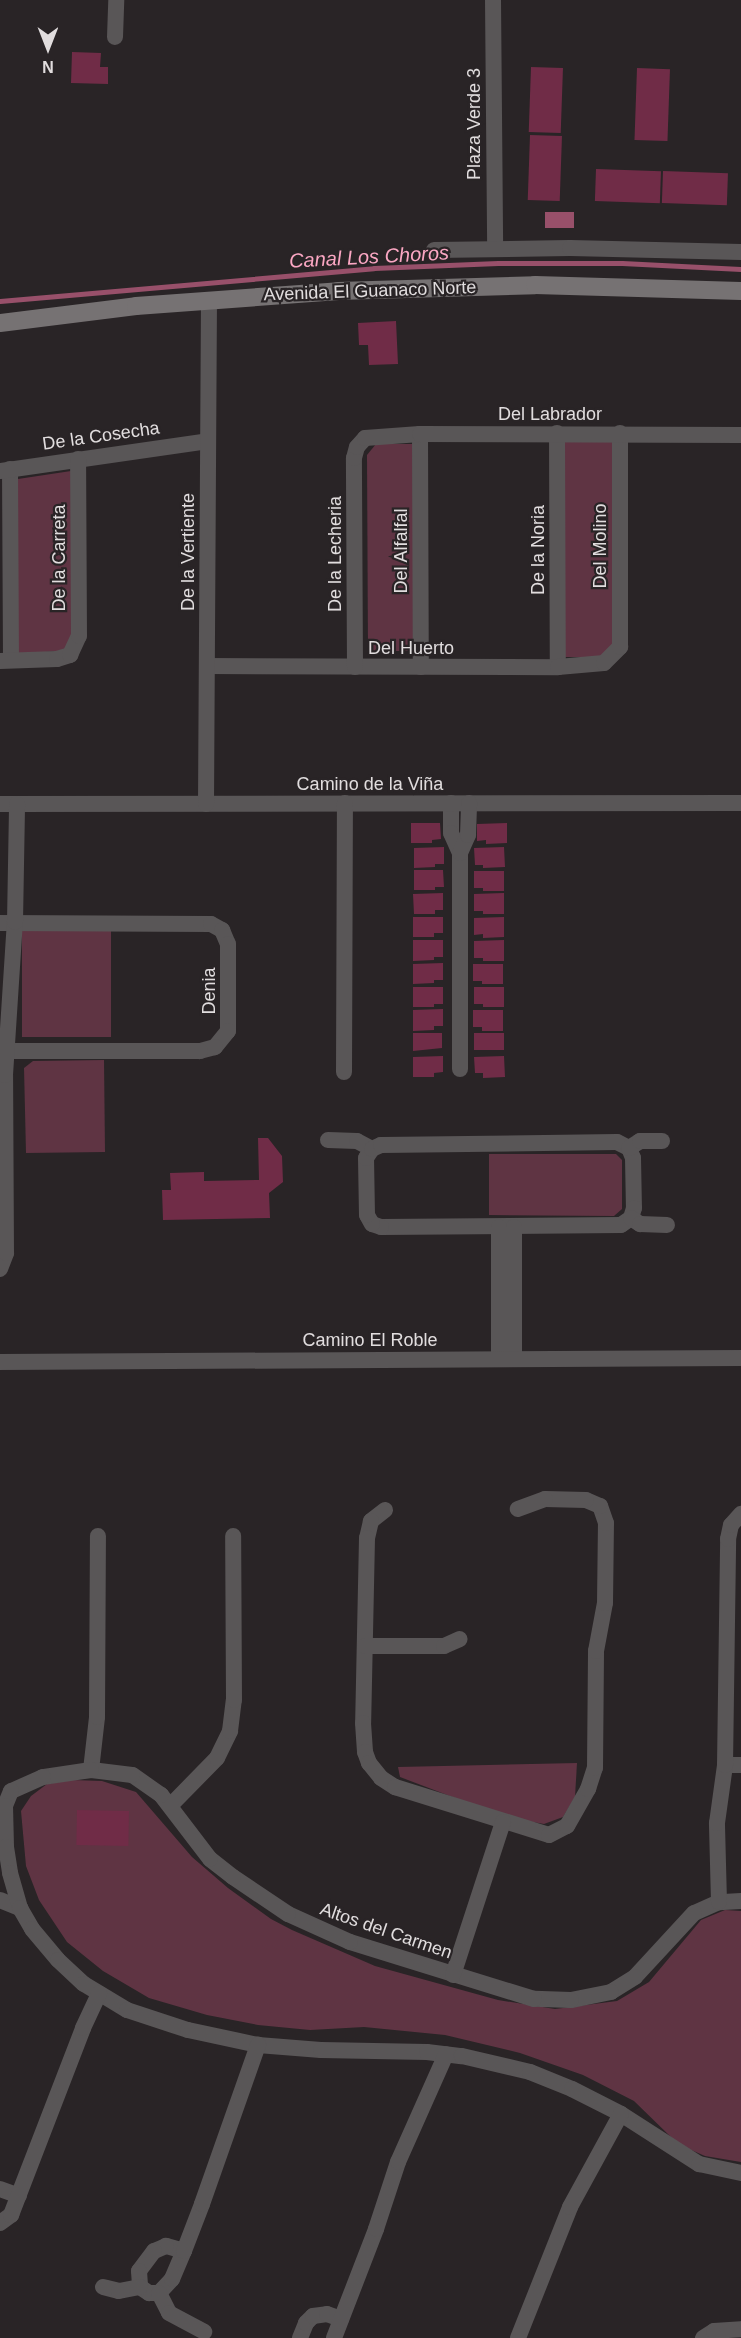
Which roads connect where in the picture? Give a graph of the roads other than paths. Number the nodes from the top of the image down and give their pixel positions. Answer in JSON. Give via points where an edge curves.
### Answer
{"nodes":[{"id":1,"x":116,"y":0,"type":"edge"},
{"id":2,"x":494,"y":0,"type":"edge"},
{"id":3,"x":115,"y":37,"type":"dead end"},
{"id":4,"x":495,"y":248,"type":"junction"},
{"id":5,"x":434,"y":250,"type":"dead end"},
{"id":6,"x":741,"y":252,"type":"edge"},
{"id":7,"x":741,"y":291,"type":"edge"},
{"id":8,"x":209,"y":300,"type":"junction"},
{"id":9,"x":0,"y":323,"type":"edge"},
{"id":10,"x":557,"y":433,"type":"junction"},
{"id":11,"x":620,"y":433,"type":"junction"},
{"id":12,"x":420,"y":434,"type":"junction"},
{"id":13,"x":741,"y":435,"type":"edge"},
{"id":14,"x":208,"y":441,"type":"junction"},
{"id":15,"x":360,"y":442,"type":"joint"},
{"id":16,"x":78,"y":459,"type":"junction"},
{"id":17,"x":5,"y":470,"type":"edge"},
{"id":18,"x":613,"y":657,"type":"joint"},
{"id":19,"x":5,"y":661,"type":"edge"},
{"id":20,"x":207,"y":666,"type":"junction"},
{"id":21,"x":355,"y":667,"type":"junction"},
{"id":22,"x":421,"y":667,"type":"junction"},
{"id":23,"x":558,"y":667,"type":"junction"},
{"id":24,"x":345,"y":803,"type":"junction"},
{"id":25,"x":451,"y":803,"type":"junction"},
{"id":26,"x":469,"y":803,"type":"junction"},
{"id":27,"x":741,"y":803,"type":"edge"},
{"id":28,"x":8,"y":804,"type":"edge"},
{"id":29,"x":206,"y":804,"type":"junction"},
{"id":30,"x":460,"y":853,"type":"junction"},
{"id":31,"x":8,"y":922,"type":"edge"},
{"id":32,"x":6,"y":1051,"type":"junction"},
{"id":33,"x":460,"y":1069,"type":"dead end"},
{"id":34,"x":344,"y":1072,"type":"dead end"},
{"id":35,"x":2,"y":1097,"type":"edge"},
{"id":36,"x":328,"y":1140,"type":"dead end"},
{"id":37,"x":662,"y":1141,"type":"dead end"},
{"id":38,"x":629,"y":1148,"type":"junction"},
{"id":39,"x":372,"y":1149,"type":"junction"},
{"id":40,"x":631,"y":1218,"type":"junction"},
{"id":41,"x":667,"y":1225,"type":"dead end"},
{"id":42,"x":506,"y":1227,"type":"junction"},
{"id":43,"x":0,"y":1269,"type":"edge"},
{"id":44,"x":741,"y":1358,"type":"edge"},
{"id":45,"x":507,"y":1359,"type":"junction"},
{"id":46,"x":0,"y":1362,"type":"edge"},
{"id":47,"x":385,"y":1509,"type":"dead end"},
{"id":48,"x":518,"y":1509,"type":"dead end"},
{"id":49,"x":741,"y":1514,"type":"edge"},
{"id":50,"x":98,"y":1536,"type":"dead end"},
{"id":51,"x":233,"y":1536,"type":"dead end"},
{"id":52,"x":460,"y":1639,"type":"dead end"},
{"id":53,"x":365,"y":1646,"type":"junction"},
{"id":54,"x":733,"y":1765,"type":"edge"},
{"id":55,"x":91,"y":1770,"type":"junction"},
{"id":56,"x":3,"y":1797,"type":"edge"},
{"id":57,"x":170,"y":1806,"type":"junction"},
{"id":58,"x":503,"y":1822,"type":"junction"},
{"id":59,"x":3,"y":1848,"type":"edge"},
{"id":60,"x":0,"y":1900,"type":"edge"},
{"id":61,"x":741,"y":1901,"type":"edge"},
{"id":62,"x":719,"y":1902,"type":"junction"},
{"id":63,"x":20,"y":1908,"type":"junction"},
{"id":64,"x":453,"y":1975,"type":"junction"},
{"id":65,"x":99,"y":1994,"type":"junction"},
{"id":66,"x":258,"y":2045,"type":"junction"},
{"id":67,"x":446,"y":2054,"type":"junction"},
{"id":68,"x":621,"y":2114,"type":"junction"},
{"id":69,"x":741,"y":2173,"type":"edge"},
{"id":70,"x":0,"y":2189,"type":"edge"},
{"id":71,"x":18,"y":2196,"type":"junction"},
{"id":72,"x":0,"y":2223,"type":"edge"},
{"id":73,"x":184,"y":2251,"type":"junction"},
{"id":74,"x":103,"y":2287,"type":"dead end"},
{"id":75,"x":140,"y":2287,"type":"junction"},
{"id":76,"x":159,"y":2293,"type":"junction"},
{"id":77,"x":341,"y":2319,"type":"junction"},
{"id":78,"x":741,"y":2329,"type":"edge"},
{"id":79,"x":204,"y":2332,"type":"dead end"},
{"id":80,"x":300,"y":2338,"type":"edge"},
{"id":81,"x":334,"y":2338,"type":"edge"},
{"id":82,"x":518,"y":2338,"type":"edge"},
{"id":83,"x":703,"y":2338,"type":"edge"}],
"edges":[{"from":1,"to":3,"type":"street"},
{"from":2,"to":4,"type":"street","name":"Plaza Verde 3"},
{"from":4,"to":5,"type":"street"},
{"from":4,"to":6,"type":"street"},
{"from":7,"to":8,"type":"street","name":"Avenida El Guanaco Norte","via":[[513,286],[338,291]]},
{"from":8,"to":9,"type":"street","name":"Avenida El Guanaco Norte"},
{"from":8,"to":14,"type":"street","name":"De la Vertiente"},
{"from":10,"to":11,"type":"street","name":"Del Labrador"},
{"from":10,"to":12,"type":"street","name":"Del Labrador"},
{"from":10,"to":23,"type":"street","name":"De la Noria"},
{"from":11,"to":13,"type":"street","name":"Del Labrador"},
{"from":11,"to":18,"type":"street","name":"Del Molino","via":[[620,647]]},
{"from":12,"to":15,"type":"street","name":"Del Labrador","via":[[370,436]]},
{"from":12,"to":22,"type":"street","name":"Del Alfalfal"},
{"from":14,"to":16,"type":"street","name":"De la Cosecha"},
{"from":14,"to":20,"type":"street","name":"De la Vertiente"},
{"from":15,"to":21,"type":"street","name":"De la Lecheria","via":[[354,458]]},
{"from":16,"to":17,"type":"street","name":"De la Cosecha"},
{"from":16,"to":19,"type":"street","name":"De la Carreta","via":[[79,636],[70,655]]},
{"from":17,"to":19,"type":"street"},
{"from":18,"to":23,"type":"street","name":"Del Huerto","via":[[604,663]]},
{"from":20,"to":21,"type":"street","name":"Del Huerto"},
{"from":20,"to":29,"type":"street","name":"De la Vertiente"},
{"from":21,"to":22,"type":"street","name":"Del Huerto"},
{"from":22,"to":23,"type":"street","name":"Del Huerto"},
{"from":24,"to":25,"type":"street","name":"Camino de la Viña"},
{"from":24,"to":29,"type":"street","name":"Camino de la Viña"},
{"from":24,"to":34,"type":"street"},
{"from":25,"to":26,"type":"street","name":"Camino de la Viña"},
{"from":25,"to":30,"type":"street","via":[[451,833]]},
{"from":26,"to":27,"type":"street","name":"Camino de la Viña"},
{"from":26,"to":30,"type":"street","via":[[468,835]]},
{"from":28,"to":29,"type":"street","name":"Camino de la Viña"},
{"from":28,"to":31,"type":"street"},
{"from":30,"to":33,"type":"street"},
{"from":31,"to":32,"type":"street"},
{"from":31,"to":32,"type":"street","name":"Denia","via":[[217,927],[228,944],[229,1023],[221,1043],[208,1050]]},
{"from":32,"to":35,"type":"street"},
{"from":35,"to":43,"type":"street","via":[[6,1253]]},
{"from":36,"to":39,"type":"street","via":[[357,1141]]},
{"from":37,"to":38,"type":"street","via":[[640,1141]]},
{"from":38,"to":39,"type":"street","via":[[617,1142],[386,1144]]},
{"from":38,"to":40,"type":"street","via":[[633,1158]]},
{"from":39,"to":42,"type":"street","via":[[366,1163],[367,1215],[372,1224]]},
{"from":40,"to":41,"type":"street","via":[[640,1224]]},
{"from":40,"to":42,"type":"street","via":[[614,1226]]},
{"from":42,"to":45,"type":"street"},
{"from":44,"to":45,"type":"street","name":"Camino El Roble"},
{"from":45,"to":46,"type":"street","name":"Camino El Roble"},
{"from":47,"to":53,"type":"street","via":[[368,1529]]},
{"from":48,"to":58,"type":"street","via":[[553,1499],[586,1500],[600,1506],[606,1523],[605,1603],[596,1651],[596,1756],[588,1789],[567,1826],[555,1834],[543,1835]]},
{"from":49,"to":54,"type":"street","via":[[731,1525],[728,1539]]},
{"from":50,"to":55,"type":"street","via":[[97,1718]]},
{"from":51,"to":57,"type":"street","via":[[234,1700],[230,1731],[217,1758]]},
{"from":52,"to":53,"type":"street","via":[[444,1646]]},
{"from":53,"to":58,"type":"street","via":[[364,1741],[375,1772],[395,1787]]},
{"from":54,"to":62,"type":"street","via":[[717,1823]]},
{"from":55,"to":56,"type":"street","name":"Altos del Carmen","via":[[32,1780]]},
{"from":55,"to":57,"type":"street","name":"Altos del Carmen","via":[[132,1775],[152,1787]]},
{"from":56,"to":59,"type":"street","name":"Altos del Carmen"},
{"from":57,"to":64,"type":"street","name":"Altos del Carmen","via":[[210,1859],[288,1914],[350,1942]]},
{"from":58,"to":64,"type":"street"},
{"from":59,"to":63,"type":"street","name":"Altos del Carmen"},
{"from":60,"to":63,"type":"street"},
{"from":61,"to":62,"type":"street","name":"Altos del Carmen"},
{"from":62,"to":64,"type":"street","name":"Altos del Carmen","via":[[694,1913],[635,1977],[611,1992],[551,2001]]},
{"from":63,"to":65,"type":"street","name":"Altos del Carmen","via":[[41,1942]]},
{"from":65,"to":66,"type":"street","name":"Altos del Carmen","via":[[127,2010],[161,2022]]},
{"from":65,"to":71,"type":"street"},
{"from":66,"to":67,"type":"street","name":"Altos del Carmen"},
{"from":66,"to":73,"type":"street"},
{"from":67,"to":68,"type":"street","name":"Altos del Carmen","via":[[552,2080]]},
{"from":67,"to":77,"type":"street","via":[[398,2162]]},
{"from":68,"to":69,"type":"street","name":"Altos del Carmen","via":[[699,2164]]},
{"from":68,"to":82,"type":"street","via":[[570,2207]]},
{"from":70,"to":71,"type":"street"},
{"from":71,"to":72,"type":"street","via":[[11,2215]]},
{"from":73,"to":75,"type":"street","via":[[166,2246],[154,2251],[139,2271]]},
{"from":73,"to":76,"type":"street","via":[[168,2285]]},
{"from":74,"to":75,"type":"street","via":[[119,2292]]},
{"from":75,"to":76,"type":"street"},
{"from":76,"to":79,"type":"street","via":[[170,2313]]},
{"from":77,"to":80,"type":"street","via":[[327,2314],[314,2316],[306,2322]]},
{"from":77,"to":81,"type":"street"},
{"from":78,"to":83,"type":"street","via":[[714,2331]]}]}
